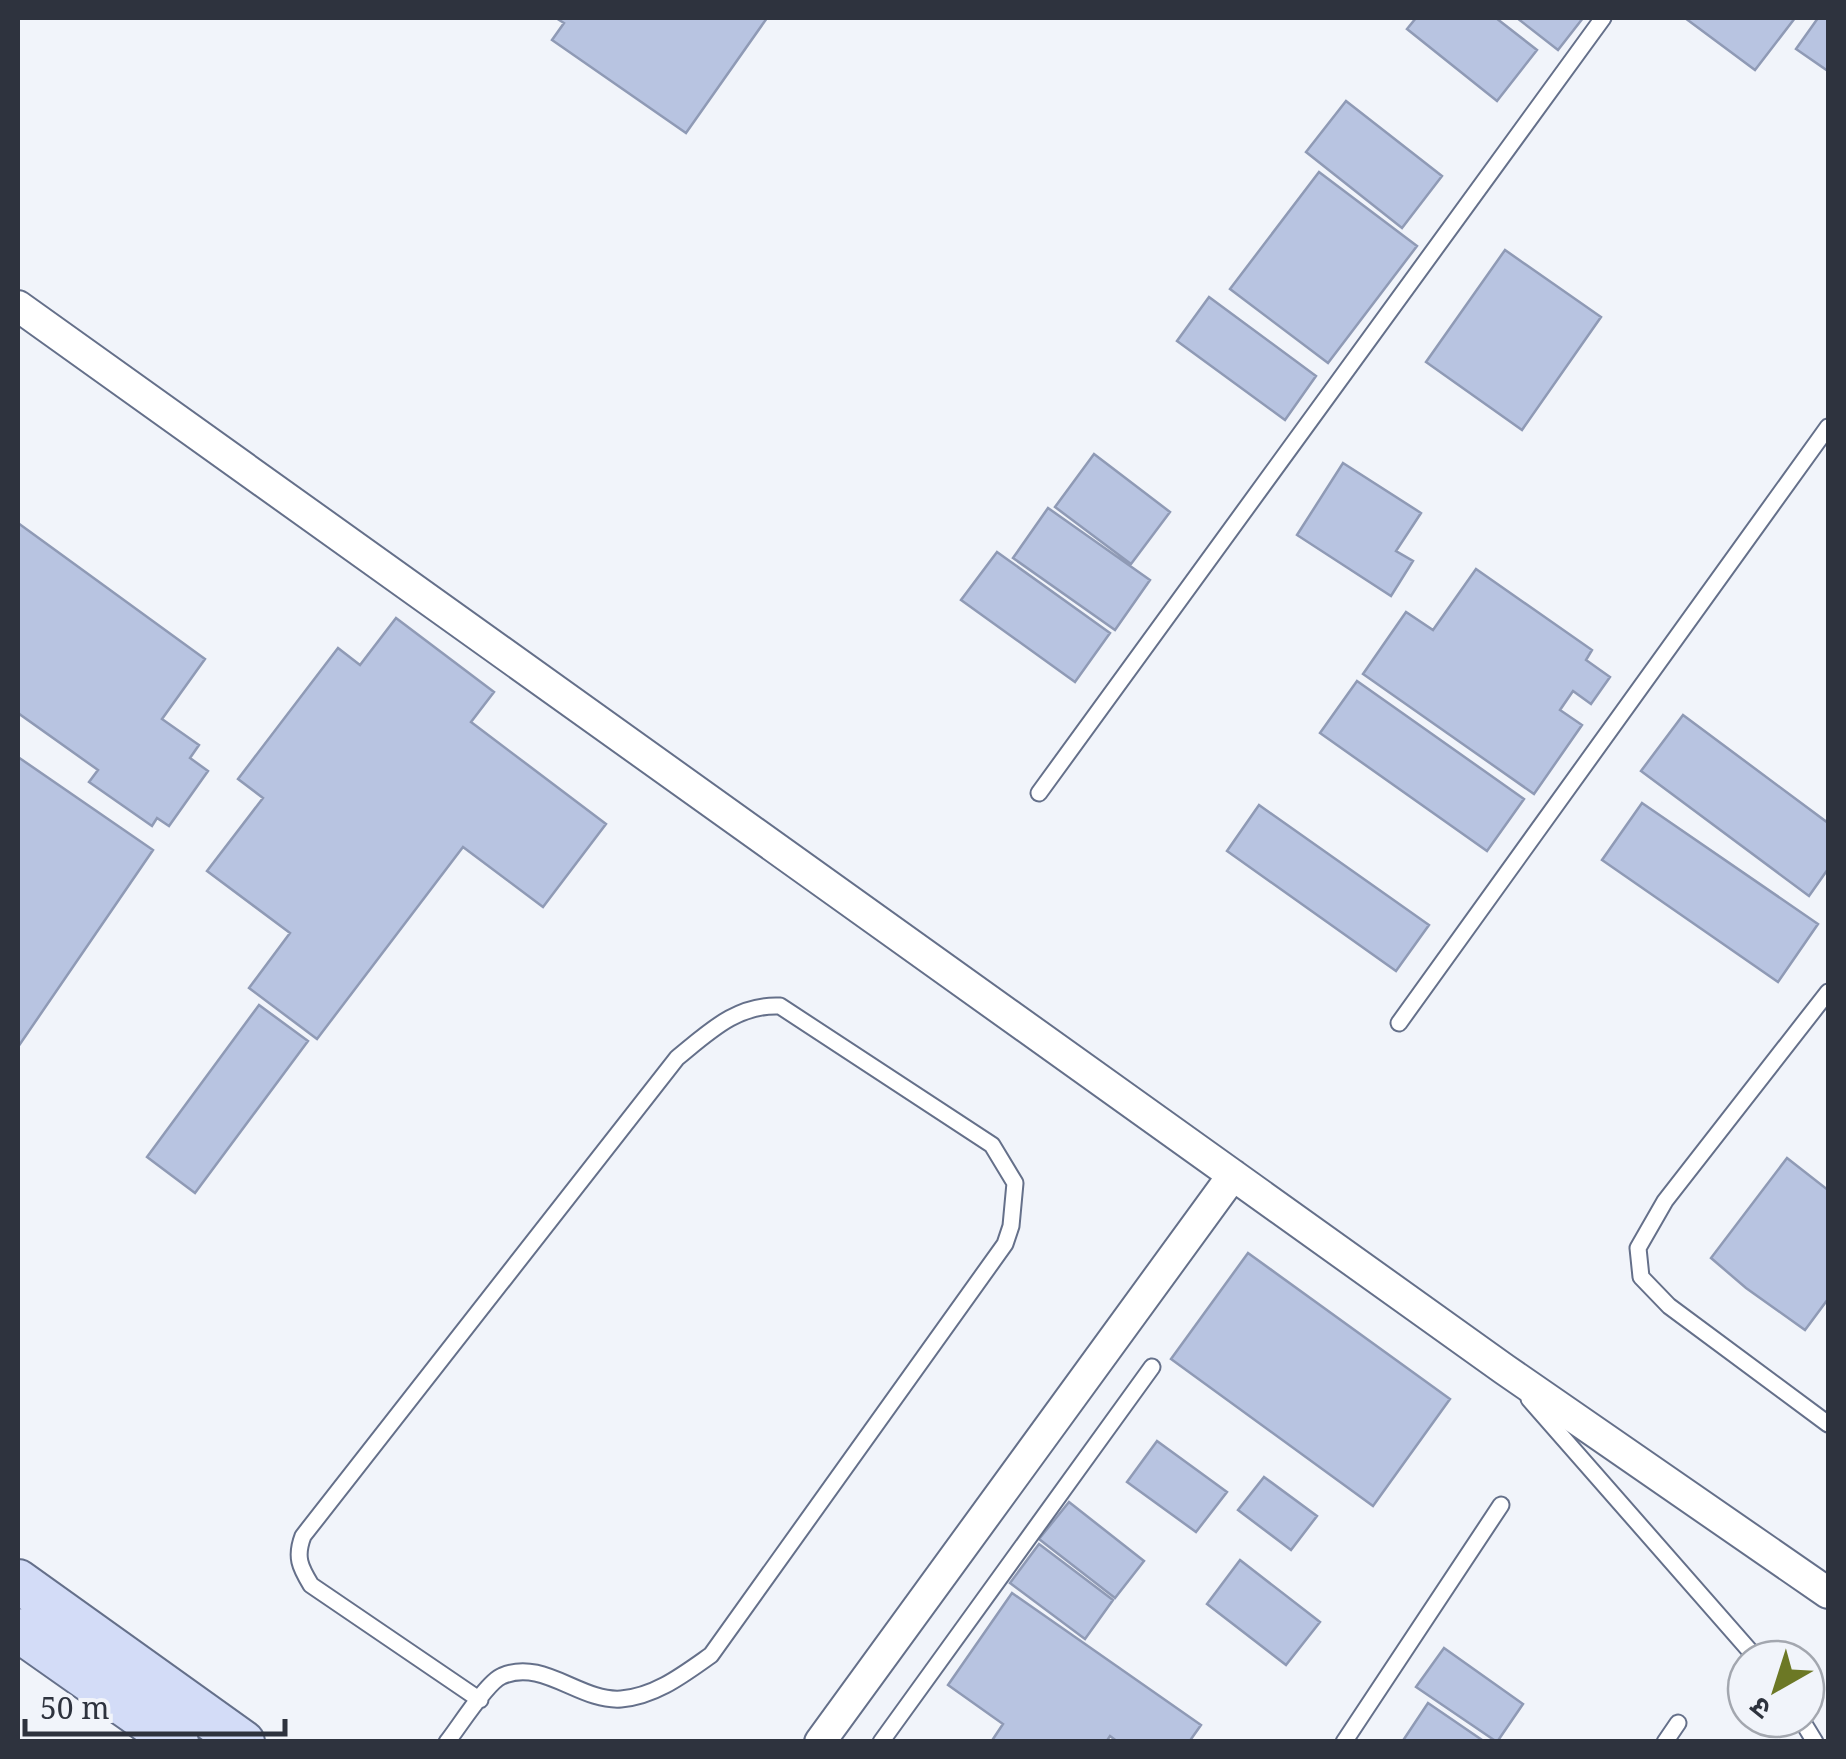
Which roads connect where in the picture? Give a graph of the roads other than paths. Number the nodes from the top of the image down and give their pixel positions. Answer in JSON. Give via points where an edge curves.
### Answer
{"nodes":[{"id":1,"x":1603,"y":18,"type":"edge"},
{"id":2,"x":18,"y":306,"type":"edge"},
{"id":3,"x":1828,"y":427,"type":"edge"},
{"id":4,"x":1038,"y":793,"type":"dead end"},
{"id":5,"x":1828,"y":992,"type":"edge"},
{"id":6,"x":1399,"y":1023,"type":"dead end"},
{"id":7,"x":1234,"y":1175,"type":"junction"},
{"id":8,"x":1152,"y":1368,"type":"dead end"},
{"id":9,"x":1504,"y":1369,"type":"junction"},
{"id":10,"x":1828,"y":1424,"type":"edge"},
{"id":11,"x":1501,"y":1505,"type":"dead end"},
{"id":12,"x":18,"y":1581,"type":"edge"},
{"id":13,"x":1828,"y":1593,"type":"edge"},
{"id":14,"x":18,"y":1630,"type":"edge"},
{"id":15,"x":1740,"y":1639,"type":"edge"},
{"id":16,"x":480,"y":1700,"type":"junction"},
{"id":17,"x":1678,"y":1722,"type":"dead end"},
{"id":18,"x":177,"y":1742,"type":"edge"},
{"id":19,"x":242,"y":1742,"type":"edge"},
{"id":20,"x":447,"y":1742,"type":"edge"},
{"id":21,"x":820,"y":1742,"type":"edge"},
{"id":22,"x":880,"y":1742,"type":"edge"},
{"id":23,"x":1344,"y":1742,"type":"edge"},
{"id":24,"x":1665,"y":1742,"type":"edge"}],
"edges":[{"from":1,"to":4,"type":"lane"},
{"from":2,"to":7,"type":"street"},
{"from":3,"to":6,"type":"lane"},
{"from":5,"to":10,"type":"lane","via":[[1665,1200],[1638,1248],[1641,1277],[1668,1306]]},
{"from":7,"to":9,"type":"street"},
{"from":7,"to":21,"type":"street"},
{"from":8,"to":22,"type":"lane"},
{"from":9,"to":13,"type":"street"},
{"from":9,"to":15,"type":"lane"},
{"from":11,"to":23,"type":"lane"},
{"from":12,"to":19,"type":"main road"},
{"from":14,"to":18,"type":"main road"},
{"from":16,"to":16,"type":"lane","via":[[498,1677],[527,1670],[619,1699],[672,1682],[711,1655],[1005,1244],[1014,1183],[992,1145],[780,1006],[734,1014],[677,1058],[303,1536],[298,1565],[311,1585]]},
{"from":16,"to":20,"type":"lane"},
{"from":17,"to":24,"type":"lane"}]}
